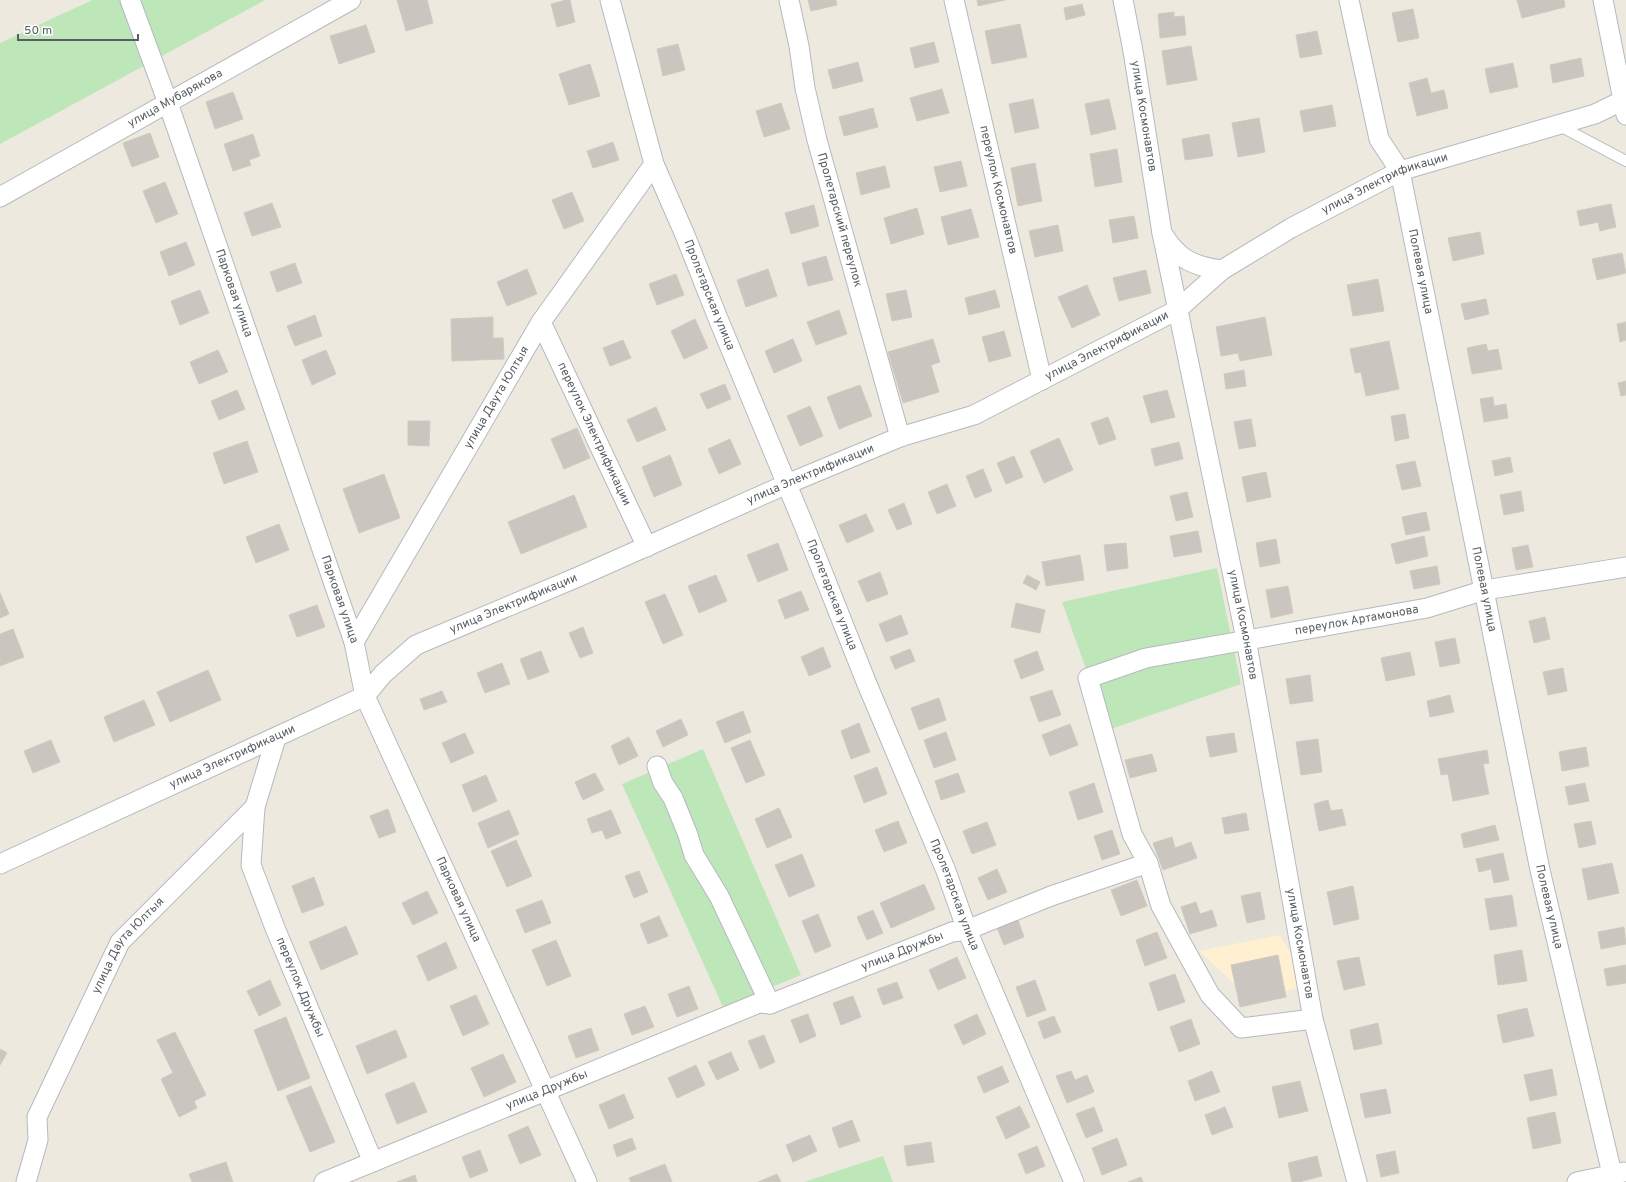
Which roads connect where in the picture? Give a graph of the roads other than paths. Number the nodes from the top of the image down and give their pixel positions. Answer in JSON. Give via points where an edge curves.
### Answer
{"nodes":[{"id":1,"x":130,"y":0,"type":"edge"},
{"id":2,"x":351,"y":0,"type":"edge"},
{"id":3,"x":610,"y":0,"type":"edge"},
{"id":4,"x":789,"y":0,"type":"edge"},
{"id":5,"x":954,"y":0,"type":"edge"},
{"id":6,"x":1123,"y":0,"type":"edge"},
{"id":7,"x":1349,"y":0,"type":"edge"},
{"id":8,"x":1603,"y":0,"type":"edge"},
{"id":9,"x":168,"y":103,"type":"junction"},
{"id":10,"x":1625,"y":105,"type":"edge"},
{"id":11,"x":1558,"y":125,"type":"junction"},
{"id":12,"x":1626,"y":162,"type":"edge"},
{"id":13,"x":654,"y":164,"type":"junction"},
{"id":14,"x":1400,"y":171,"type":"junction"},
{"id":15,"x":0,"y":197,"type":"edge"},
{"id":16,"x":1162,"y":233,"type":"junction"},
{"id":17,"x":1222,"y":270,"type":"junction"},
{"id":18,"x":1177,"y":310,"type":"junction"},
{"id":19,"x":541,"y":322,"type":"junction"},
{"id":20,"x":1042,"y":380,"type":"junction"},
{"id":21,"x":900,"y":437,"type":"junction"},
{"id":22,"x":788,"y":484,"type":"junction"},
{"id":23,"x":647,"y":547,"type":"junction"},
{"id":24,"x":1626,"y":567,"type":"edge"},
{"id":25,"x":1484,"y":590,"type":"junction"},
{"id":26,"x":1246,"y":640,"type":"junction"},
{"id":27,"x":354,"y":642,"type":"junction"},
{"id":28,"x":365,"y":696,"type":"junction"},
{"id":29,"x":276,"y":738,"type":"junction"},
{"id":30,"x":657,"y":766,"type":"dead end"},
{"id":31,"x":255,"y":807,"type":"junction"},
{"id":32,"x":1148,"y":863,"type":"junction"},
{"id":33,"x":0,"y":864,"type":"edge"},
{"id":34,"x":967,"y":930,"type":"junction"},
{"id":35,"x":770,"y":1004,"type":"junction"},
{"id":36,"x":1313,"y":1019,"type":"junction"},
{"id":37,"x":545,"y":1092,"type":"junction"},
{"id":38,"x":373,"y":1162,"type":"junction"},
{"id":39,"x":1618,"y":1176,"type":"edge"},
{"id":40,"x":26,"y":1182,"type":"edge"},
{"id":41,"x":324,"y":1182,"type":"edge"},
{"id":42,"x":587,"y":1182,"type":"edge"},
{"id":43,"x":1074,"y":1182,"type":"edge"},
{"id":44,"x":1357,"y":1182,"type":"edge"},
{"id":45,"x":1577,"y":1182,"type":"edge"}],
"edges":[{"from":1,"to":9,"type":"street","name":"Парковая улица"},
{"from":2,"to":9,"type":"street","name":"улица Мубарякова"},
{"from":3,"to":13,"type":"street","name":"Пролетарская улица"},
{"from":4,"to":21,"type":"street","name":"Пролетарский переулок","via":[[817,140]]},
{"from":5,"to":20,"type":"street","name":"переулок Космонавтов"},
{"from":6,"to":16,"type":"street","name":"улица Космонавтов"},
{"from":7,"to":14,"type":"street","name":"Полевая улица","via":[[1379,139]]},
{"from":8,"to":10,"type":"street"},
{"from":9,"to":15,"type":"street","name":"улица Мубарякова"},
{"from":9,"to":27,"type":"street","name":"Парковая улица"},
{"from":10,"to":11,"type":"street","name":"улица Электрификации"},
{"from":11,"to":12,"type":"lane"},
{"from":11,"to":14,"type":"street","name":"улица Электрификации"},
{"from":13,"to":19,"type":"street","name":"улица Даута Юлтыя"},
{"from":13,"to":22,"type":"street","name":"Пролетарская улица"},
{"from":14,"to":17,"type":"street","name":"улица Электрификации","via":[[1291,228]]},
{"from":14,"to":25,"type":"street","name":"Полевая улица"},
{"from":16,"to":17,"type":"street","name":"улица Космонавтов","via":[[1176,252],[1206,268]]},
{"from":16,"to":18,"type":"street","name":"улица Космонавтов"},
{"from":17,"to":18,"type":"street","name":"улица Электрификации"},
{"from":18,"to":20,"type":"street","name":"улица Электрификации"},
{"from":18,"to":26,"type":"street","name":"улица Космонавтов"},
{"from":19,"to":23,"type":"street","name":"переулок Электрификации"},
{"from":19,"to":27,"type":"street","name":"улица Даута Юлтыя"},
{"from":20,"to":21,"type":"street","name":"улица Электрификации","via":[[974,415]]},
{"from":21,"to":22,"type":"street","name":"улица Электрификации"},
{"from":22,"to":23,"type":"street","name":"улица Электрификации"},
{"from":22,"to":34,"type":"street","name":"Пролетарская улица","via":[[867,684],[946,871]]},
{"from":23,"to":28,"type":"street","name":"улица Электрификации","via":[[416,646],[383,674]]},
{"from":24,"to":25,"type":"street","name":"переулок Артамонова"},
{"from":25,"to":26,"type":"street","name":"переулок Артамонова","via":[[1427,608]]},
{"from":25,"to":39,"type":"street","name":"Полевая улица","via":[[1540,870]]},
{"from":26,"to":32,"type":"street","name":"переулок Артамонова","via":[[1146,658],[1088,678],[1132,834]]},
{"from":26,"to":36,"type":"street","name":"улица Космонавтов"},
{"from":27,"to":28,"type":"street","name":"Парковая улица"},
{"from":28,"to":29,"type":"street","name":"улица Электрификации"},
{"from":28,"to":37,"type":"street","name":"Парковая улица"},
{"from":29,"to":31,"type":"street","name":"улица Даута Юлтыя"},
{"from":29,"to":33,"type":"street","name":"улица Электрификации"},
{"from":30,"to":35,"type":"street","via":[[663,783],[673,798],[694,855],[719,896]]},
{"from":31,"to":38,"type":"street","name":"переулок Дружбы","via":[[251,864],[275,928]]},
{"from":31,"to":40,"type":"street","name":"улица Даута Юлтыя","via":[[120,942],[37,1117],[38,1140]]},
{"from":32,"to":34,"type":"street","name":"улица Дружбы","via":[[1051,896]]},
{"from":32,"to":36,"type":"street","via":[[1161,906],[1210,995],[1241,1028]]},
{"from":34,"to":35,"type":"street","name":"улица Дружбы","via":[[952,932]]},
{"from":34,"to":43,"type":"street","name":"Пролетарская улица"},
{"from":35,"to":37,"type":"street","name":"улица Дружбы","via":[[759,1003]]},
{"from":36,"to":44,"type":"street","name":"улица Космонавтов"},
{"from":37,"to":38,"type":"street","name":"улица Дружбы"},
{"from":37,"to":42,"type":"street","name":"Парковая улица"},
{"from":38,"to":41,"type":"street","name":"улица Дружбы"},
{"from":39,"to":45,"type":"street"}]}
